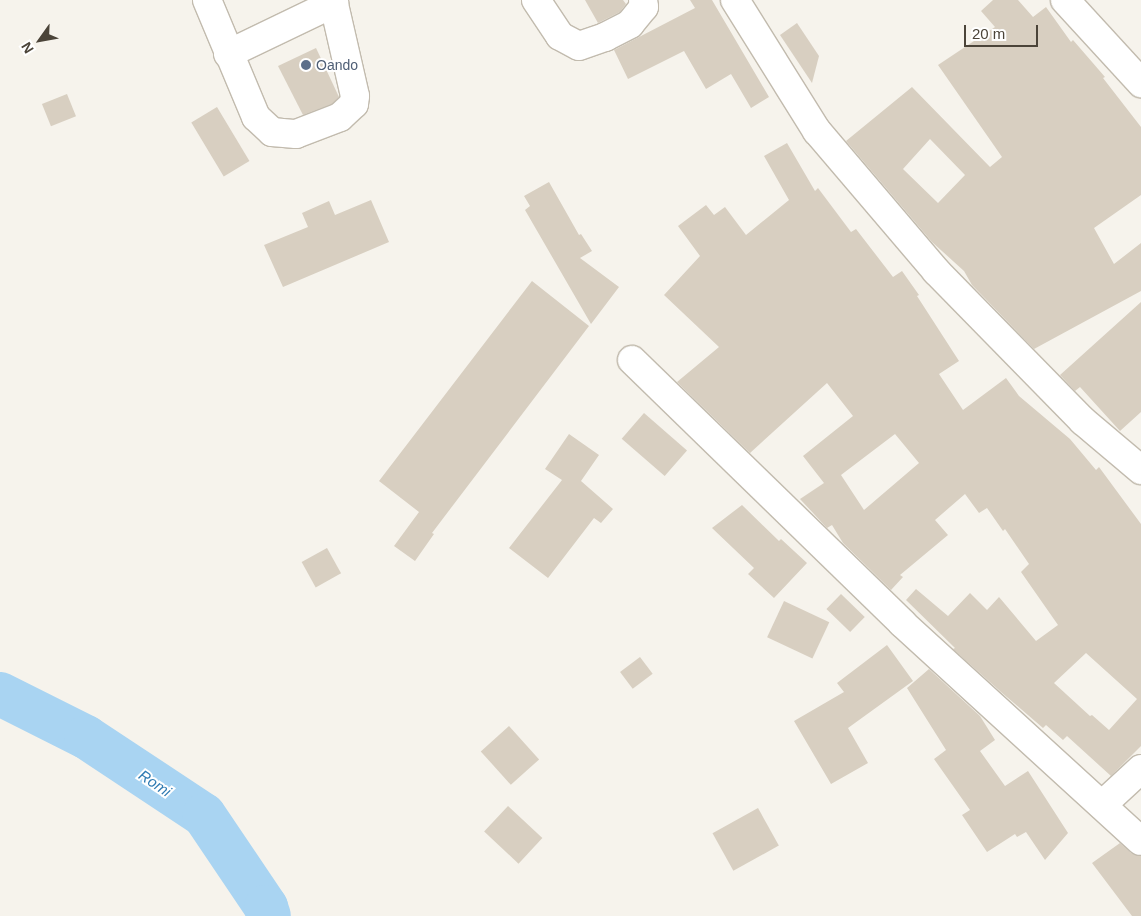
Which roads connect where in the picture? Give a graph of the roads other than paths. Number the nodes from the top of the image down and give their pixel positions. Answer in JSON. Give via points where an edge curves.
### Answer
{"nodes":[{"id":1,"x":207,"y":0,"type":"edge"},
{"id":2,"x":536,"y":0,"type":"edge"},
{"id":3,"x":644,"y":0,"type":"edge"},
{"id":4,"x":735,"y":0,"type":"edge"},
{"id":5,"x":1065,"y":0,"type":"edge"},
{"id":6,"x":334,"y":2,"type":"edge"},
{"id":7,"x":228,"y":54,"type":"junction"},
{"id":8,"x":1141,"y":83,"type":"edge"},
{"id":9,"x":632,"y":360,"type":"dead end"},
{"id":10,"x":1141,"y":470,"type":"edge"},
{"id":11,"x":1141,"y":769,"type":"edge"},
{"id":12,"x":1102,"y":805,"type":"junction"},
{"id":13,"x":1141,"y":841,"type":"edge"}],
"edges":[{"from":1,"to":7,"type":"street"},
{"from":2,"to":3,"type":"street","via":[[560,36],[580,46],[630,24],[644,7]]},
{"from":4,"to":10,"type":"street","via":[[817,131],[936,271],[1083,421]]},
{"from":5,"to":8,"type":"street"},
{"from":6,"to":7,"type":"street"},
{"from":6,"to":7,"type":"street","via":[[355,96],[354,104],[337,119],[296,134],[272,132],[256,117]]},
{"from":9,"to":12,"type":"street","via":[[902,623]]},
{"from":11,"to":12,"type":"street"},
{"from":12,"to":13,"type":"street"}]}
